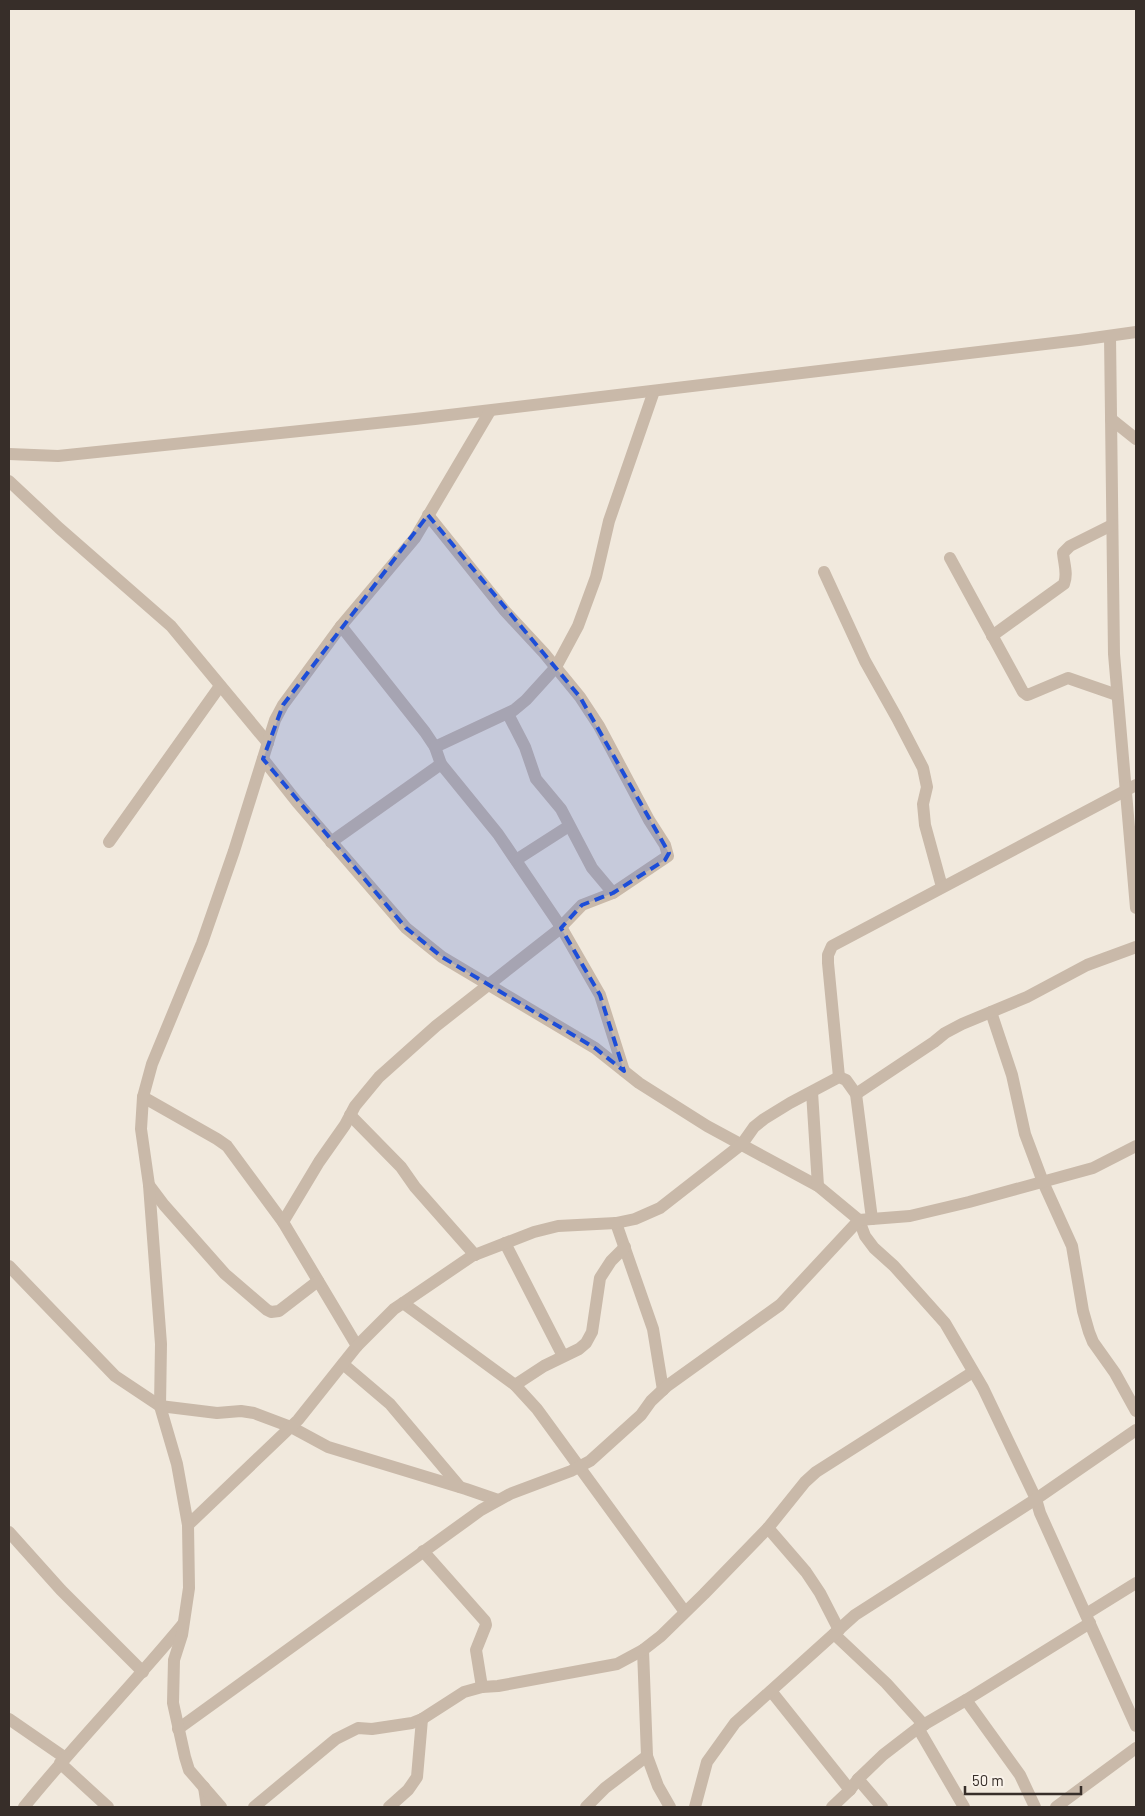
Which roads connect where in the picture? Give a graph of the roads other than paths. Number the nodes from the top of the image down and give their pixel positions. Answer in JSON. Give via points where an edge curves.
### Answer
{"nodes":[{"id":1,"x":1136,"y":332,"type":"edge"},
{"id":2,"x":1110,"y":336,"type":"junction"},
{"id":3,"x":654,"y":391,"type":"junction"},
{"id":4,"x":490,"y":411,"type":"junction"},
{"id":5,"x":1111,"y":419,"type":"junction"},
{"id":6,"x":1136,"y":439,"type":"edge"},
{"id":7,"x":9,"y":454,"type":"edge"},
{"id":8,"x":9,"y":481,"type":"edge"},
{"id":9,"x":428,"y":516,"type":"junction"},
{"id":10,"x":1112,"y":525,"type":"junction"},
{"id":11,"x":950,"y":558,"type":"dead end"},
{"id":12,"x":824,"y":572,"type":"dead end"},
{"id":13,"x":341,"y":626,"type":"junction"},
{"id":14,"x":992,"y":636,"type":"junction"},
{"id":15,"x":556,"y":667,"type":"junction"},
{"id":16,"x":220,"y":686,"type":"junction"},
{"id":17,"x":1117,"y":695,"type":"junction"},
{"id":18,"x":508,"y":714,"type":"junction"},
{"id":19,"x":268,"y":743,"type":"junction"},
{"id":20,"x":435,"y":747,"type":"junction"},
{"id":21,"x":263,"y":758,"type":"junction"},
{"id":22,"x":441,"y":764,"type":"junction"},
{"id":23,"x":1131,"y":787,"type":"edge"},
{"id":24,"x":569,"y":826,"type":"junction"},
{"id":25,"x":109,"y":842,"type":"dead end"},
{"id":26,"x":331,"y":842,"type":"junction"},
{"id":27,"x":516,"y":860,"type":"junction"},
{"id":28,"x":942,"y":887,"type":"junction"},
{"id":29,"x":613,"y":893,"type":"junction"},
{"id":30,"x":1136,"y":908,"type":"edge"},
{"id":31,"x":561,"y":927,"type":"junction"},
{"id":32,"x":1136,"y":947,"type":"edge"},
{"id":33,"x":489,"y":984,"type":"junction"},
{"id":34,"x":991,"y":1012,"type":"junction"},
{"id":35,"x":624,"y":1071,"type":"junction"},
{"id":36,"x":839,"y":1078,"type":"junction"},
{"id":37,"x":812,"y":1092,"type":"junction"},
{"id":38,"x":856,"y":1094,"type":"junction"},
{"id":39,"x":143,"y":1097,"type":"junction"},
{"id":40,"x":350,"y":1115,"type":"junction"},
{"id":41,"x":742,"y":1144,"type":"junction"},
{"id":42,"x":1136,"y":1146,"type":"edge"},
{"id":43,"x":1043,"y":1182,"type":"junction"},
{"id":44,"x":149,"y":1185,"type":"junction"},
{"id":45,"x":818,"y":1186,"type":"junction"},
{"id":46,"x":865,"y":1220,"type":"junction"},
{"id":47,"x":283,"y":1222,"type":"junction"},
{"id":48,"x":616,"y":1223,"type":"junction"},
{"id":49,"x":505,"y":1243,"type":"junction"},
{"id":50,"x":624,"y":1246,"type":"junction"},
{"id":51,"x":475,"y":1255,"type":"junction"},
{"id":52,"x":9,"y":1266,"type":"edge"},
{"id":53,"x":318,"y":1280,"type":"junction"},
{"id":54,"x":403,"y":1303,"type":"junction"},
{"id":55,"x":357,"y":1346,"type":"junction"},
{"id":56,"x":563,"y":1356,"type":"junction"},
{"id":57,"x":343,"y":1364,"type":"junction"},
{"id":58,"x":973,"y":1372,"type":"junction"},
{"id":59,"x":515,"y":1385,"type":"junction"},
{"id":60,"x":663,"y":1390,"type":"junction"},
{"id":61,"x":160,"y":1406,"type":"junction"},
{"id":62,"x":1136,"y":1412,"type":"edge"},
{"id":63,"x":291,"y":1427,"type":"junction"},
{"id":64,"x":1136,"y":1430,"type":"edge"},
{"id":65,"x":580,"y":1467,"type":"junction"},
{"id":66,"x":460,"y":1487,"type":"junction"},
{"id":67,"x":1036,"y":1499,"type":"junction"},
{"id":68,"x":498,"y":1500,"type":"junction"},
{"id":69,"x":188,"y":1525,"type":"junction"},
{"id":70,"x":768,"y":1528,"type":"junction"},
{"id":71,"x":9,"y":1532,"type":"edge"},
{"id":72,"x":423,"y":1551,"type":"junction"},
{"id":73,"x":1136,"y":1583,"type":"edge"},
{"id":74,"x":685,"y":1612,"type":"junction"},
{"id":75,"x":1088,"y":1618,"type":"junction"},
{"id":76,"x":184,"y":1624,"type":"junction"},
{"id":77,"x":836,"y":1632,"type":"junction"},
{"id":78,"x":643,"y":1650,"type":"junction"},
{"id":79,"x":143,"y":1672,"type":"junction"},
{"id":80,"x":482,"y":1687,"type":"junction"},
{"id":81,"x":771,"y":1691,"type":"junction"},
{"id":82,"x":966,"y":1700,"type":"junction"},
{"id":83,"x":9,"y":1719,"type":"edge"},
{"id":84,"x":422,"y":1719,"type":"junction"},
{"id":85,"x":1136,"y":1726,"type":"edge"},
{"id":86,"x":921,"y":1727,"type":"junction"},
{"id":87,"x":178,"y":1729,"type":"junction"},
{"id":88,"x":1136,"y":1748,"type":"edge"},
{"id":89,"x":647,"y":1756,"type":"junction"},
{"id":90,"x":62,"y":1760,"type":"junction"},
{"id":91,"x":858,"y":1779,"type":"junction"},
{"id":92,"x":204,"y":1787,"type":"junction"},
{"id":93,"x":850,"y":1790,"type":"junction"},
{"id":94,"x":24,"y":1807,"type":"edge"},
{"id":95,"x":108,"y":1807,"type":"edge"},
{"id":96,"x":207,"y":1807,"type":"edge"},
{"id":97,"x":221,"y":1807,"type":"edge"},
{"id":98,"x":254,"y":1807,"type":"edge"},
{"id":99,"x":388,"y":1807,"type":"edge"},
{"id":100,"x":586,"y":1807,"type":"edge"},
{"id":101,"x":670,"y":1807,"type":"edge"},
{"id":102,"x":695,"y":1807,"type":"edge"},
{"id":103,"x":832,"y":1807,"type":"edge"},
{"id":104,"x":882,"y":1807,"type":"edge"},
{"id":105,"x":964,"y":1807,"type":"edge"},
{"id":106,"x":1035,"y":1807,"type":"edge"},
{"id":107,"x":1056,"y":1807,"type":"edge"}],
"edges":[{"from":1,"to":2,"type":"street"},
{"from":2,"to":3,"type":"street"},
{"from":2,"to":5,"type":"street"},
{"from":3,"to":4,"type":"street"},
{"from":3,"to":15,"type":"street","via":[[609,521],[596,577],[578,626]]},
{"from":4,"to":7,"type":"street","via":[[58,456]]},
{"from":4,"to":9,"type":"street"},
{"from":5,"to":6,"type":"street"},
{"from":5,"to":10,"type":"street"},
{"from":8,"to":16,"type":"street","via":[[170,626]]},
{"from":9,"to":13,"type":"street","via":[[415,538]]},
{"from":9,"to":15,"type":"street","via":[[505,611]]},
{"from":10,"to":14,"type":"street","via":[[1070,546],[1063,553],[1067,577],[1064,584]]},
{"from":10,"to":17,"type":"street"},
{"from":11,"to":14,"type":"street"},
{"from":12,"to":28,"type":"street","via":[[872,675],[923,768],[927,787],[923,804],[925,826]]},
{"from":13,"to":19,"type":"street","via":[[283,705]]},
{"from":13,"to":20,"type":"street"},
{"from":14,"to":17,"type":"street","via":[[1027,695],[1068,678]]},
{"from":15,"to":18,"type":"street","via":[[526,700]]},
{"from":15,"to":29,"type":"street","via":[[599,726],[669,853],[665,860]]},
{"from":16,"to":19,"type":"street"},
{"from":16,"to":25,"type":"street"},
{"from":17,"to":23,"type":"street"},
{"from":18,"to":20,"type":"street"},
{"from":18,"to":24,"type":"street","via":[[525,747],[536,779],[561,809]]},
{"from":19,"to":21,"type":"street"},
{"from":20,"to":22,"type":"street"},
{"from":21,"to":26,"type":"street"},
{"from":21,"to":39,"type":"street","via":[[202,944],[152,1064]]},
{"from":22,"to":26,"type":"street"},
{"from":22,"to":27,"type":"street"},
{"from":23,"to":28,"type":"street"},
{"from":23,"to":30,"type":"street"},
{"from":24,"to":27,"type":"street"},
{"from":24,"to":29,"type":"street","via":[[592,868]]},
{"from":26,"to":33,"type":"street","via":[[406,928],[442,957]]},
{"from":27,"to":31,"type":"street"},
{"from":28,"to":36,"type":"street","via":[[832,946],[828,963]]},
{"from":29,"to":31,"type":"street","via":[[582,905]]},
{"from":31,"to":33,"type":"street"},
{"from":31,"to":35,"type":"street","via":[[600,995]]},
{"from":32,"to":34,"type":"street","via":[[1086,965],[1027,997]]},
{"from":33,"to":35,"type":"street","via":[[595,1048]]},
{"from":33,"to":40,"type":"street","via":[[378,1077]]},
{"from":34,"to":38,"type":"street","via":[[944,1033]]},
{"from":34,"to":43,"type":"street","via":[[1012,1075],[1025,1134]]},
{"from":35,"to":41,"type":"street","via":[[708,1126]]},
{"from":36,"to":37,"type":"street"},
{"from":36,"to":38,"type":"street","via":[[846,1080]]},
{"from":37,"to":41,"type":"street","via":[[764,1119]]},
{"from":37,"to":45,"type":"street"},
{"from":38,"to":46,"type":"street"},
{"from":39,"to":44,"type":"street","via":[[142,1129]]},
{"from":39,"to":47,"type":"street","via":[[227,1146]]},
{"from":40,"to":47,"type":"street"},
{"from":40,"to":51,"type":"street","via":[[401,1167]]},
{"from":41,"to":45,"type":"street"},
{"from":41,"to":48,"type":"street","via":[[660,1208]]},
{"from":42,"to":43,"type":"street","via":[[1093,1168]]},
{"from":43,"to":46,"type":"street","via":[[910,1216]]},
{"from":43,"to":62,"type":"street","via":[[1072,1246],[1083,1311],[1093,1342],[1115,1373]]},
{"from":44,"to":53,"type":"street","via":[[226,1274],[267,1310],[279,1312]]},
{"from":44,"to":61,"type":"street","via":[[161,1344]]},
{"from":45,"to":46,"type":"street"},
{"from":46,"to":58,"type":"street","via":[[865,1236],[945,1323]]},
{"from":46,"to":60,"type":"street","via":[[780,1304]]},
{"from":47,"to":53,"type":"street"},
{"from":48,"to":49,"type":"street","via":[[558,1226]]},
{"from":48,"to":50,"type":"street"},
{"from":49,"to":51,"type":"street"},
{"from":49,"to":56,"type":"street"},
{"from":50,"to":56,"type":"street","via":[[600,1278],[592,1332],[586,1343]]},
{"from":50,"to":60,"type":"street","via":[[653,1328]]},
{"from":51,"to":54,"type":"street"},
{"from":52,"to":61,"type":"street","via":[[114,1376]]},
{"from":53,"to":55,"type":"street"},
{"from":54,"to":55,"type":"street"},
{"from":54,"to":59,"type":"street"},
{"from":55,"to":57,"type":"street"},
{"from":56,"to":59,"type":"street"},
{"from":57,"to":63,"type":"street"},
{"from":57,"to":66,"type":"street","via":[[390,1404]]},
{"from":58,"to":67,"type":"street"},
{"from":58,"to":70,"type":"street","via":[[816,1472]]},
{"from":59,"to":65,"type":"street"},
{"from":60,"to":65,"type":"street","via":[[641,1415]]},
{"from":61,"to":63,"type":"street","via":[[217,1413],[254,1413]]},
{"from":61,"to":69,"type":"street","via":[[177,1464]]},
{"from":63,"to":66,"type":"street","via":[[328,1447]]},
{"from":63,"to":69,"type":"street"},
{"from":64,"to":67,"type":"street"},
{"from":65,"to":68,"type":"street"},
{"from":65,"to":74,"type":"street"},
{"from":66,"to":68,"type":"street"},
{"from":67,"to":75,"type":"street"},
{"from":67,"to":77,"type":"street","via":[[855,1615]]},
{"from":68,"to":72,"type":"street"},
{"from":69,"to":76,"type":"street","via":[[190,1588]]},
{"from":70,"to":74,"type":"street"},
{"from":70,"to":77,"type":"street","via":[[820,1593]]},
{"from":71,"to":79,"type":"street","via":[[61,1590]]},
{"from":72,"to":80,"type":"street","via":[[485,1621],[476,1650]]},
{"from":72,"to":87,"type":"street"},
{"from":73,"to":75,"type":"street"},
{"from":74,"to":78,"type":"street"},
{"from":75,"to":82,"type":"street"},
{"from":75,"to":85,"type":"street"},
{"from":76,"to":79,"type":"street"},
{"from":76,"to":87,"type":"street","via":[[174,1660],[172,1703]]},
{"from":77,"to":81,"type":"street"},
{"from":77,"to":86,"type":"street","via":[[886,1683]]},
{"from":78,"to":80,"type":"street","via":[[617,1664]]},
{"from":78,"to":89,"type":"street"},
{"from":79,"to":90,"type":"street"},
{"from":80,"to":84,"type":"street","via":[[464,1692]]},
{"from":81,"to":93,"type":"street"},
{"from":81,"to":102,"type":"street","via":[[735,1723],[708,1762]]},
{"from":82,"to":86,"type":"street"},
{"from":82,"to":106,"type":"street","via":[[1020,1776]]},
{"from":83,"to":90,"type":"street"},
{"from":84,"to":98,"type":"street","via":[[372,1729],[358,1728],[345,1733]]},
{"from":84,"to":99,"type":"street","via":[[417,1777],[408,1790]]},
{"from":86,"to":91,"type":"street","via":[[883,1754]]},
{"from":86,"to":105,"type":"street"},
{"from":87,"to":92,"type":"street","via":[[189,1770]]},
{"from":88,"to":107,"type":"street"},
{"from":89,"to":100,"type":"street"},
{"from":89,"to":101,"type":"street"},
{"from":90,"to":94,"type":"street"},
{"from":90,"to":95,"type":"street"},
{"from":91,"to":93,"type":"street"},
{"from":91,"to":104,"type":"street"},
{"from":92,"to":96,"type":"street"},
{"from":92,"to":97,"type":"street"},
{"from":93,"to":103,"type":"street"}]}
